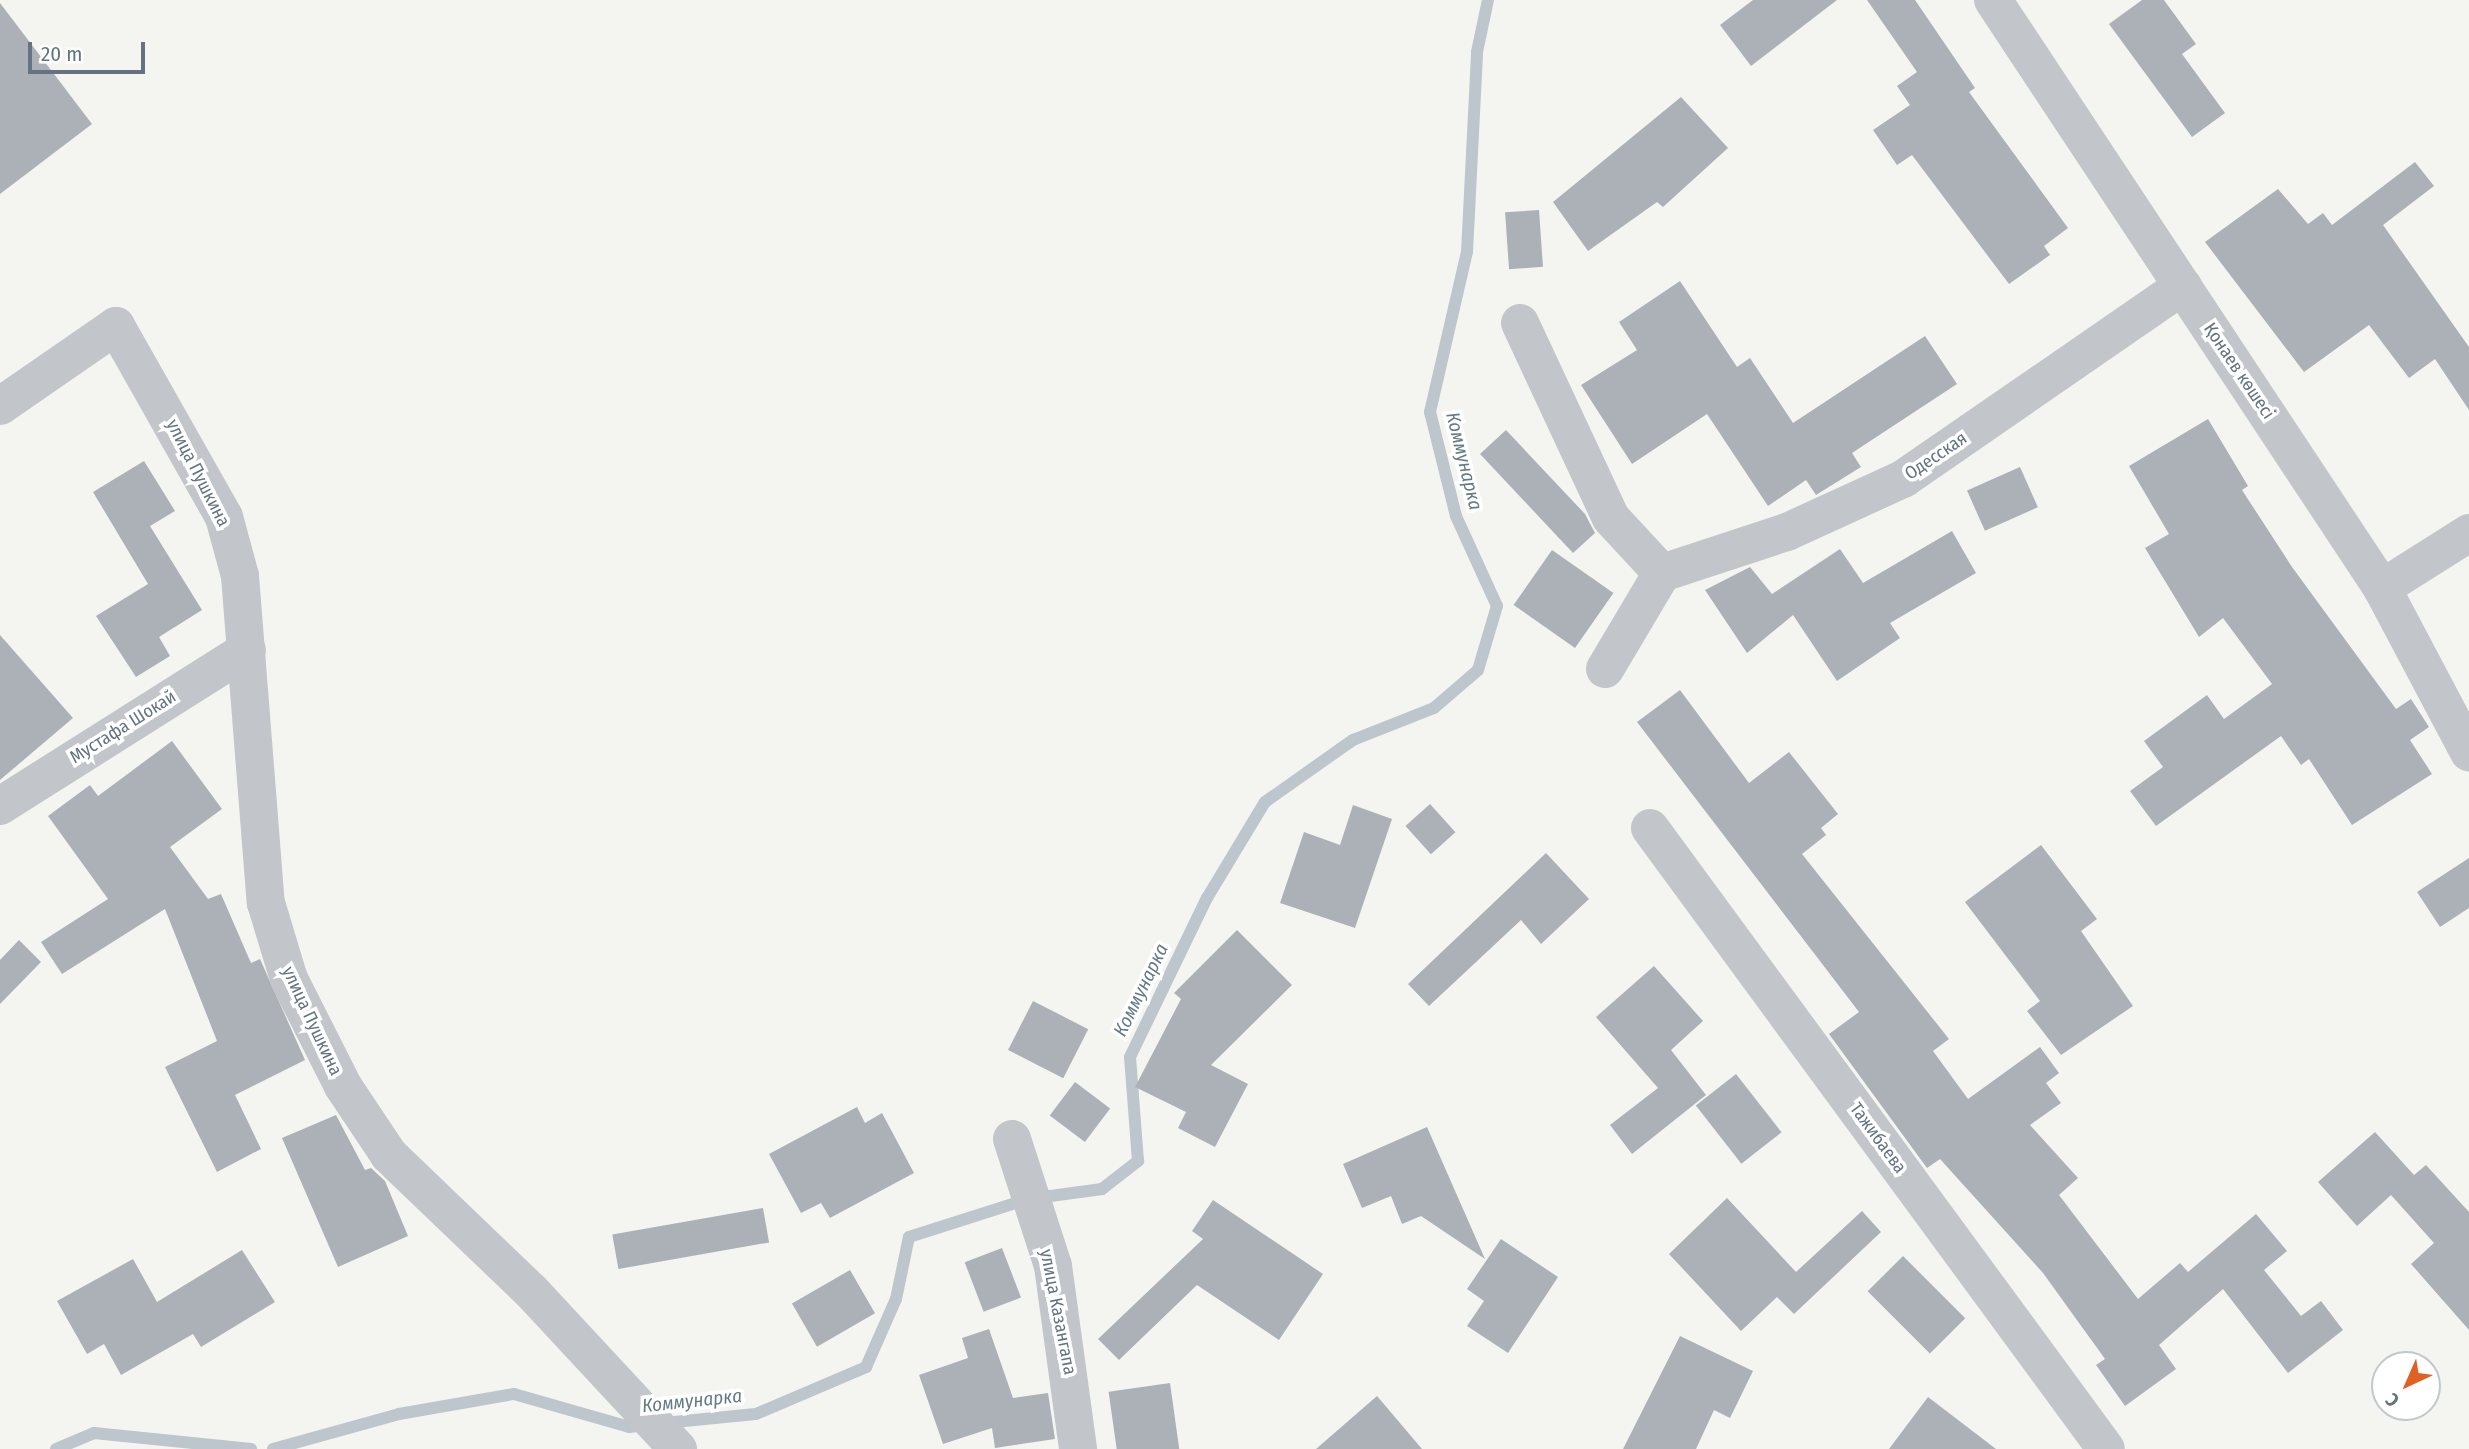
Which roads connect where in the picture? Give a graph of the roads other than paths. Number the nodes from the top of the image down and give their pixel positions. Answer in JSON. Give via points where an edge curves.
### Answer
{"nodes":[{"id":1,"x":1993,"y":0,"type":"edge"},
{"id":2,"x":2183,"y":286,"type":"junction"},
{"id":3,"x":1520,"y":323,"type":"dead end"},
{"id":4,"x":0,"y":406,"type":"edge"},
{"id":5,"x":2469,"y":533,"type":"edge"},
{"id":6,"x":1662,"y":573,"type":"junction"},
{"id":7,"x":2382,"y":588,"type":"junction"},
{"id":8,"x":247,"y":650,"type":"junction"},
{"id":9,"x":1605,"y":669,"type":"dead end"},
{"id":10,"x":2469,"y":752,"type":"edge"},
{"id":11,"x":0,"y":806,"type":"edge"},
{"id":12,"x":1650,"y":828,"type":"dead end"},
{"id":13,"x":1012,"y":1139,"type":"dead end"},
{"id":14,"x":678,"y":1449,"type":"edge"},
{"id":15,"x":1078,"y":1449,"type":"edge"},
{"id":16,"x":2106,"y":1449,"type":"edge"}],
"edges":[{"from":1,"to":2,"type":"street","name":"Қонаев көшесі"},
{"from":2,"to":6,"type":"street","name":"Одесская","via":[[1903,480],[1787,532]]},
{"from":2,"to":7,"type":"street","name":"Қонаев көшесі"},
{"from":3,"to":6,"type":"street","via":[[1611,518]]},
{"from":4,"to":8,"type":"street","name":"улица Пушкина","via":[[116,327],[224,517],[240,576]]},
{"from":5,"to":7,"type":"street"},
{"from":6,"to":9,"type":"street"},
{"from":7,"to":10,"type":"street","name":"Қонаев көшесі"},
{"from":8,"to":11,"type":"street","name":"Мустафа Шокай"},
{"from":8,"to":14,"type":"street","name":"улица Пушкина","via":[[266,903],[289,979],[343,1086],[389,1155],[531,1291]]},
{"from":12,"to":16,"type":"street","name":"Тажибаева"},
{"from":13,"to":15,"type":"street","name":"улица Казангапа","via":[[1053,1266]]}]}
